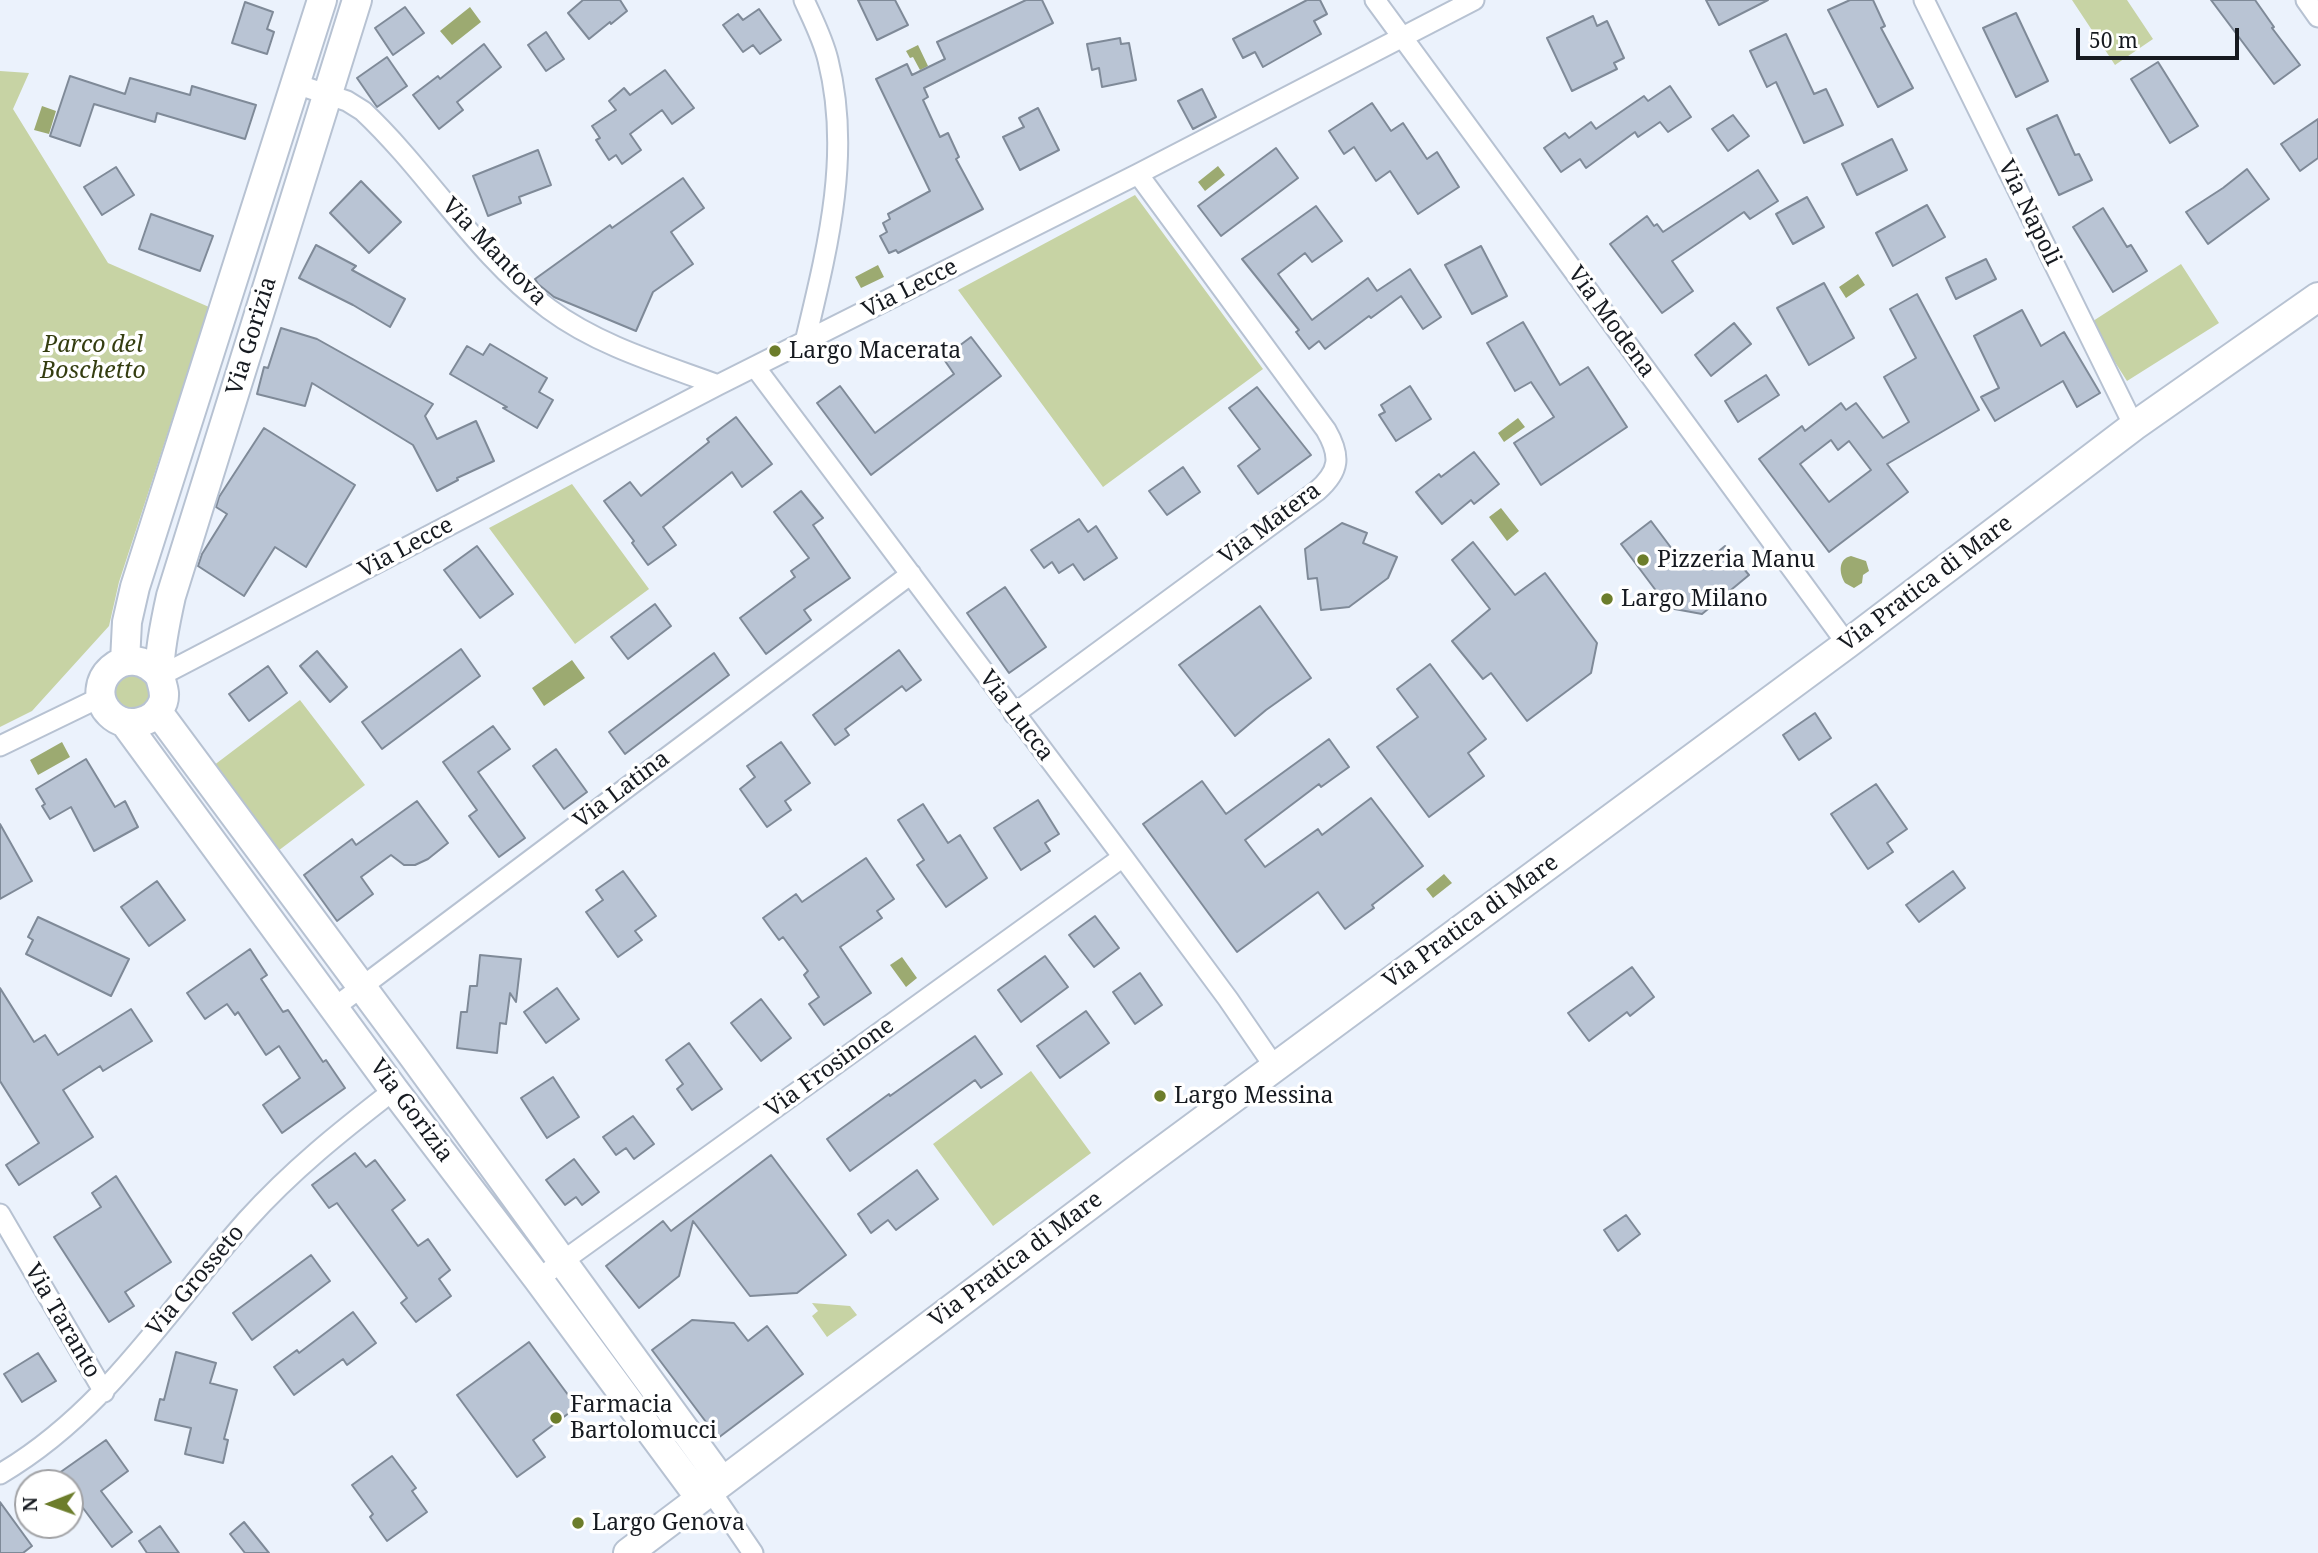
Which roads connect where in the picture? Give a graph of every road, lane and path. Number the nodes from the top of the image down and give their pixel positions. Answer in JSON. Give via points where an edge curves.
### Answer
{"nodes":[{"id":1,"x":322,"y":0,"type":"edge"},
{"id":2,"x":357,"y":0,"type":"edge"},
{"id":3,"x":804,"y":0,"type":"edge"},
{"id":4,"x":1375,"y":0,"type":"edge"},
{"id":5,"x":1474,"y":0,"type":"edge"},
{"id":6,"x":1924,"y":0,"type":"edge"},
{"id":7,"x":2306,"y":0,"type":"edge"},
{"id":8,"x":2318,"y":18,"type":"edge"},
{"id":9,"x":1402,"y":37,"type":"junction"},
{"id":10,"x":296,"y":84,"type":"junction"},
{"id":11,"x":328,"y":94,"type":"junction"},
{"id":12,"x":1138,"y":174,"type":"junction"},
{"id":13,"x":2318,"y":297,"type":"edge"},
{"id":14,"x":806,"y":342,"type":"junction"},
{"id":15,"x":755,"y":367,"type":"junction"},
{"id":16,"x":718,"y":385,"type":"junction"},
{"id":17,"x":2134,"y":426,"type":"junction"},
{"id":18,"x":911,"y":574,"type":"junction"},
{"id":19,"x":1847,"y":644,"type":"junction"},
{"id":20,"x":125,"y":661,"type":"junction"},
{"id":21,"x":160,"y":676,"type":"junction"},
{"id":22,"x":101,"y":697,"type":"junction"},
{"id":23,"x":158,"y":712,"type":"junction"},
{"id":24,"x":1014,"y":714,"type":"junction"},
{"id":25,"x":125,"y":723,"type":"junction"},
{"id":26,"x":0,"y":746,"type":"edge"},
{"id":27,"x":1123,"y":857,"type":"junction"},
{"id":28,"x":360,"y":987,"type":"junction"},
{"id":29,"x":335,"y":1007,"type":"junction"},
{"id":30,"x":1275,"y":1066,"type":"junction"},
{"id":31,"x":394,"y":1090,"type":"junction"},
{"id":32,"x":0,"y":1214,"type":"edge"},
{"id":33,"x":562,"y":1261,"type":"junction"},
{"id":34,"x":538,"y":1279,"type":"junction"},
{"id":35,"x":104,"y":1392,"type":"junction"},
{"id":36,"x":0,"y":1474,"type":"edge"},
{"id":37,"x":711,"y":1490,"type":"junction"},
{"id":38,"x":628,"y":1553,"type":"edge"},
{"id":39,"x":752,"y":1553,"type":"edge"}],
"edges":[{"from":1,"to":10,"type":"street","name":"Via Gorizia"},
{"from":2,"to":11,"type":"street","name":"Via Gorizia"},
{"from":3,"to":14,"type":"street","via":[[828,58],[838,141],[830,230]]},
{"from":4,"to":9,"type":"street","name":"Via Modena"},
{"from":5,"to":9,"type":"street","name":"Via Lecce"},
{"from":6,"to":17,"type":"street","name":"Via Napoli"},
{"from":7,"to":8,"type":"street"},
{"from":9,"to":12,"type":"street","name":"Via Lecce"},
{"from":9,"to":19,"type":"street","name":"Via Modena"},
{"from":10,"to":11,"type":"street","name":"Via Mantova"},
{"from":10,"to":20,"type":"street","name":"Via Gorizia","via":[[135,587]]},
{"from":11,"to":16,"type":"street","name":"Via Mantova","via":[[369,116],[492,257],[549,309],[610,344]]},
{"from":11,"to":21,"type":"street","name":"Via Gorizia","via":[[176,580]]},
{"from":12,"to":14,"type":"street","name":"Via Lecce"},
{"from":12,"to":24,"type":"street","name":"Via Matera","via":[[1326,430],[1336,464],[1317,491]]},
{"from":13,"to":17,"type":"street","name":"Via Pratica di Mare"},
{"from":14,"to":15,"type":"street","name":"Via Lecce"},
{"from":15,"to":16,"type":"street","name":"Via Lecce"},
{"from":15,"to":18,"type":"street","name":"Via Lucca"},
{"from":16,"to":21,"type":"street","name":"Via Lecce"},
{"from":17,"to":19,"type":"street","name":"Via Pratica di Mare"},
{"from":18,"to":24,"type":"street","name":"Via Lucca"},
{"from":18,"to":28,"type":"street","name":"Via Latina"},
{"from":19,"to":30,"type":"street","name":"Via Pratica di Mare"},
{"from":20,"to":21,"type":"street","via":[[145,662]]},
{"from":20,"to":22,"type":"street","via":[[103,679]]},
{"from":21,"to":23,"type":"street","via":[[164,696]]},
{"from":22,"to":25,"type":"street","via":[[109,714]]},
{"from":22,"to":26,"type":"street"},
{"from":23,"to":25,"type":"street","via":[[143,722]]},
{"from":23,"to":28,"type":"street","name":"Via Gorizia"},
{"from":24,"to":27,"type":"street","name":"Via Lucca"},
{"from":25,"to":29,"type":"street","name":"Via Gorizia"},
{"from":27,"to":30,"type":"street","name":"Via Lucca"},
{"from":27,"to":33,"type":"street","name":"Via Frosinone"},
{"from":28,"to":29,"type":"street","name":"Via Latina"},
{"from":28,"to":33,"type":"street","name":"Via Gorizia"},
{"from":29,"to":31,"type":"street","name":"Via Gorizia"},
{"from":30,"to":37,"type":"street","name":"Via Pratica di Mare"},
{"from":31,"to":34,"type":"street","name":"Via Gorizia"},
{"from":31,"to":35,"type":"street","name":"Via Grosseto","via":[[285,1180]]},
{"from":32,"to":35,"type":"street","name":"Via Taranto"},
{"from":33,"to":34,"type":"street","name":"Via Frosinone"},
{"from":33,"to":37,"type":"street","name":"Via Gorizia"},
{"from":34,"to":37,"type":"street","name":"Via Gorizia"},
{"from":35,"to":36,"type":"street","name":"Via Grosseto","via":[[46,1444]]},
{"from":37,"to":38,"type":"street","name":"Via Pratica di Mare"},
{"from":37,"to":39,"type":"street"}]}
